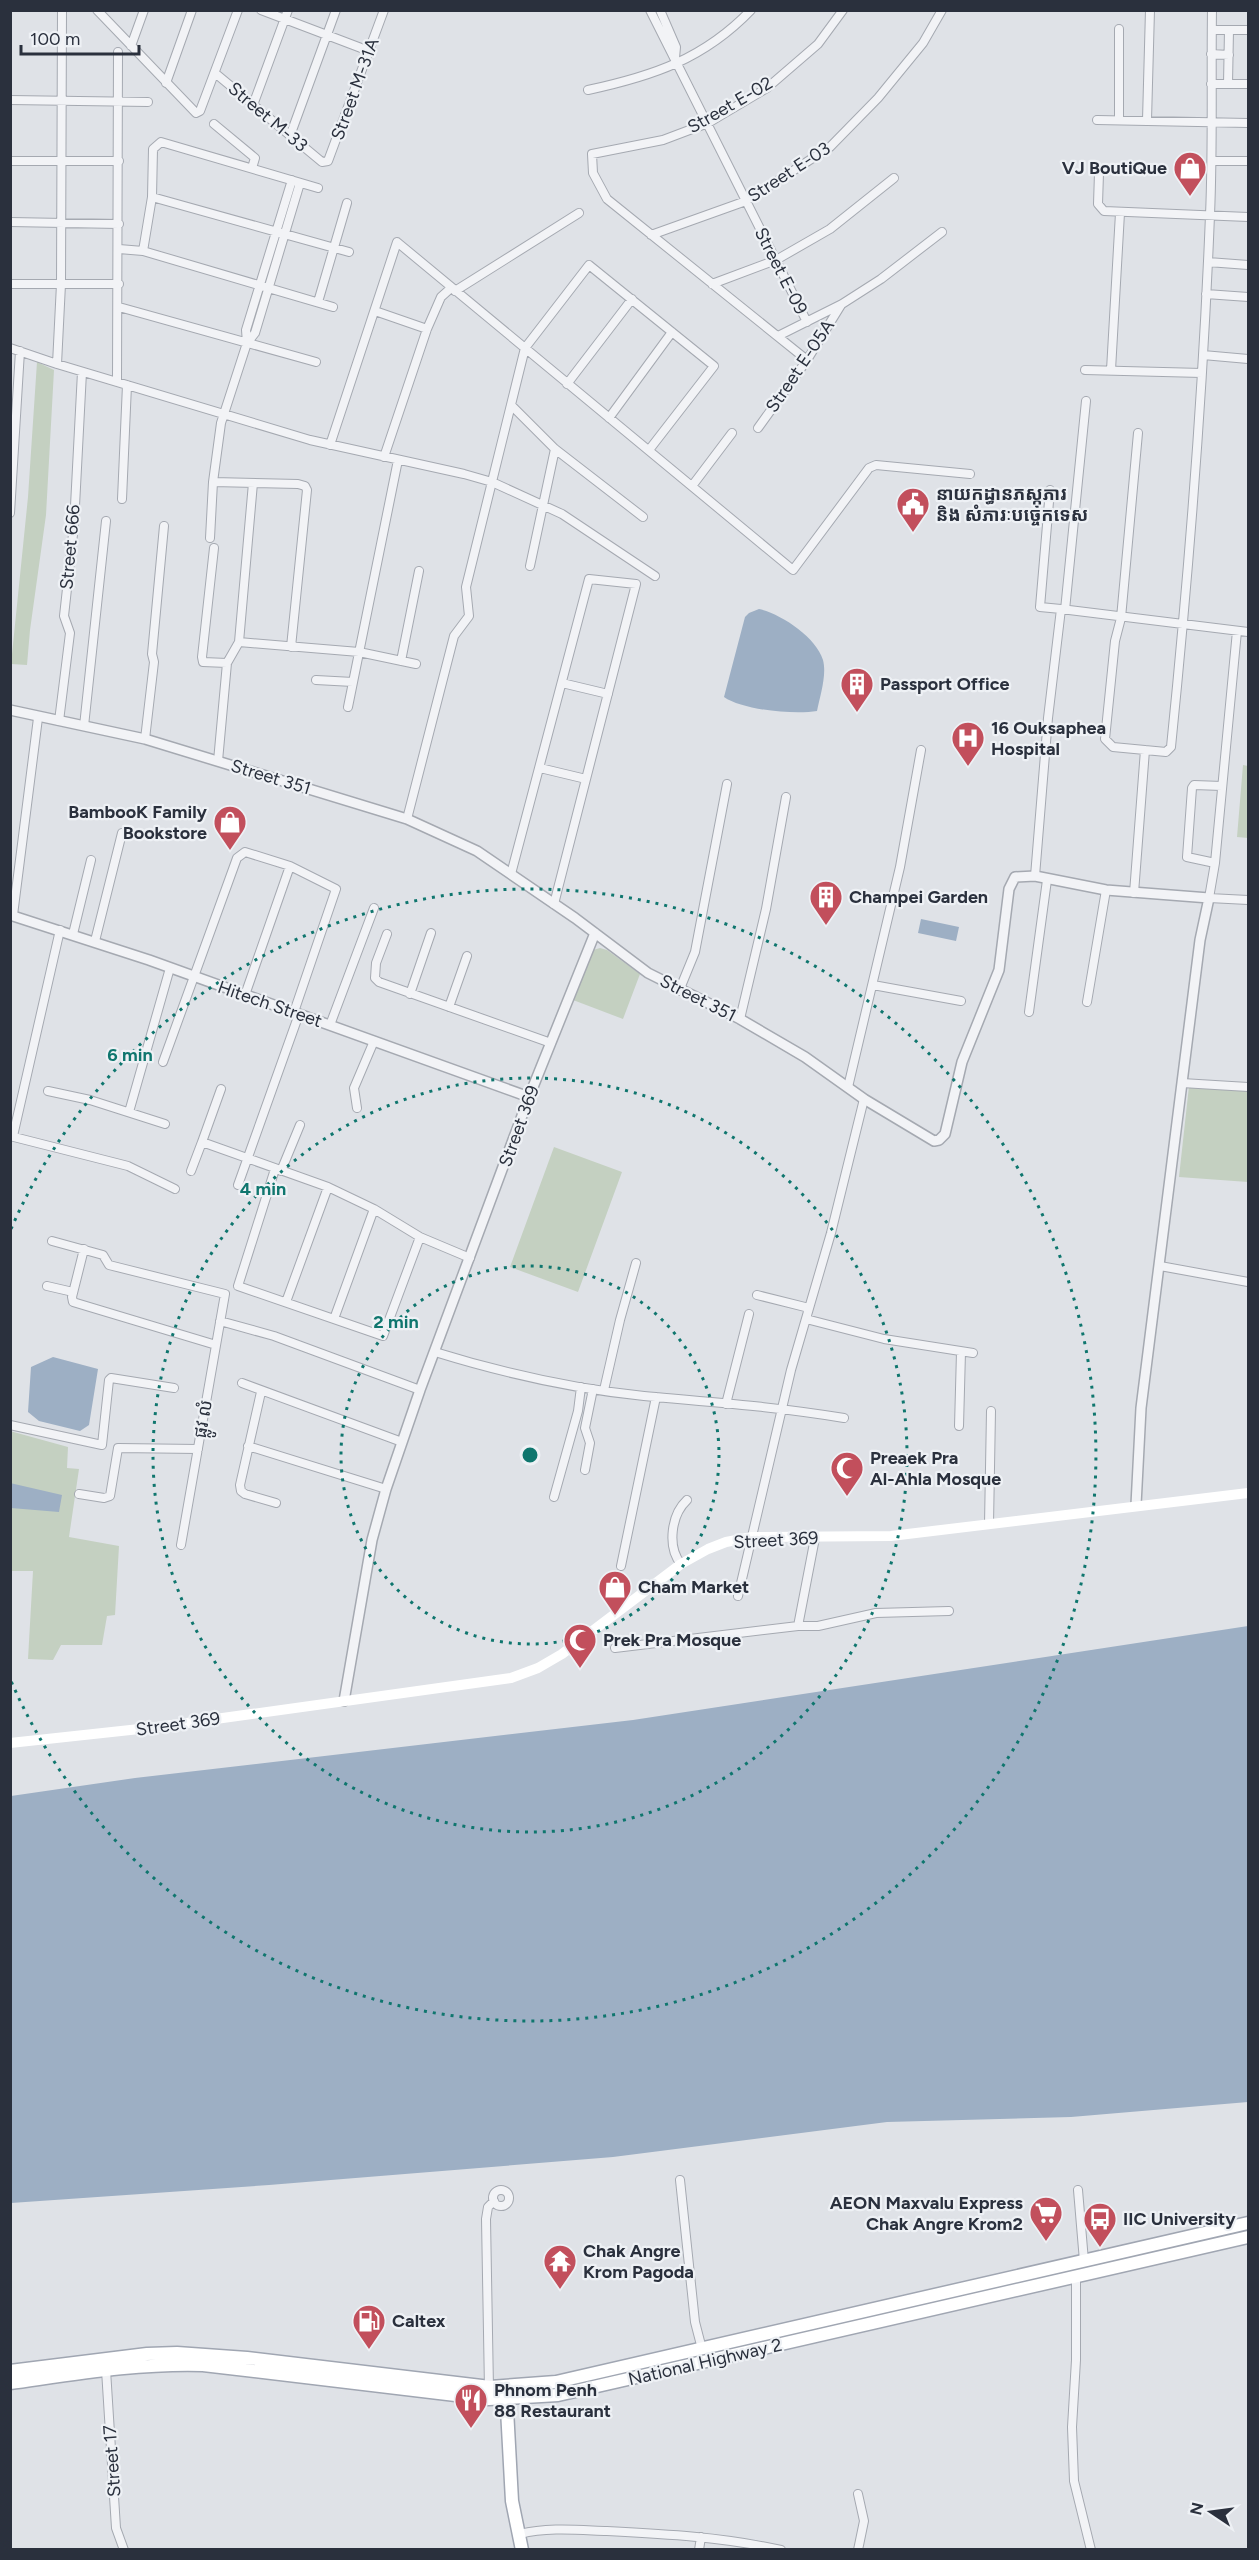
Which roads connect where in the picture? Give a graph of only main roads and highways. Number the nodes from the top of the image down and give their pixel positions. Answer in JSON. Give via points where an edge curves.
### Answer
{"nodes":[{"id":1,"x":1248,"y":1493,"type":"edge"},
{"id":2,"x":10,"y":1743,"type":"edge"},
{"id":3,"x":1248,"y":2223,"type":"edge"},
{"id":4,"x":1248,"y":2237,"type":"edge"},
{"id":5,"x":895,"y":2310,"type":"junction"},
{"id":6,"x":802,"y":2326,"type":"junction"},
{"id":7,"x":805,"y":2338,"type":"junction"},
{"id":8,"x":93,"y":2366,"type":"junction"},
{"id":9,"x":10,"y":2371,"type":"edge"},
{"id":10,"x":10,"y":2383,"type":"edge"},
{"id":11,"x":489,"y":2393,"type":"junction"},
{"id":12,"x":506,"y":2393,"type":"junction"},
{"id":13,"x":522,"y":2550,"type":"edge"}],
"edges":[{"from":1,"to":2,"type":"main road","name":"Street 369","via":[[891,1536],[752,1538],[726,1542],[681,1564],[586,1637],[538,1668],[511,1678],[134,1730]]},
{"from":3,"to":5,"type":"main road","name":"National Highway 2"},
{"from":4,"to":5,"type":"main road","name":"National Highway 2","via":[[1076,2276]]},
{"from":5,"to":6,"type":"main road","name":"National Highway 2"},
{"from":5,"to":7,"type":"main road","name":"National Highway 2"},
{"from":6,"to":7,"type":"main road"},
{"from":6,"to":12,"type":"main road","name":"National Highway 2"},
{"from":7,"to":12,"type":"main road","name":"National Highway 2","via":[[575,2392]]},
{"from":8,"to":9,"type":"main road","name":"National Highway 2"},
{"from":8,"to":10,"type":"main road","name":"National Highway 2"},
{"from":8,"to":11,"type":"main road","name":"National Highway 2","via":[[106,2370],[148,2365],[203,2366]]},
{"from":8,"to":11,"type":"main road","name":"National Highway 2","via":[[147,2354],[207,2354]]},
{"from":11,"to":12,"type":"main road","name":"National Highway 2"},
{"from":12,"to":13,"type":"main road","via":[[512,2501]]}]}
